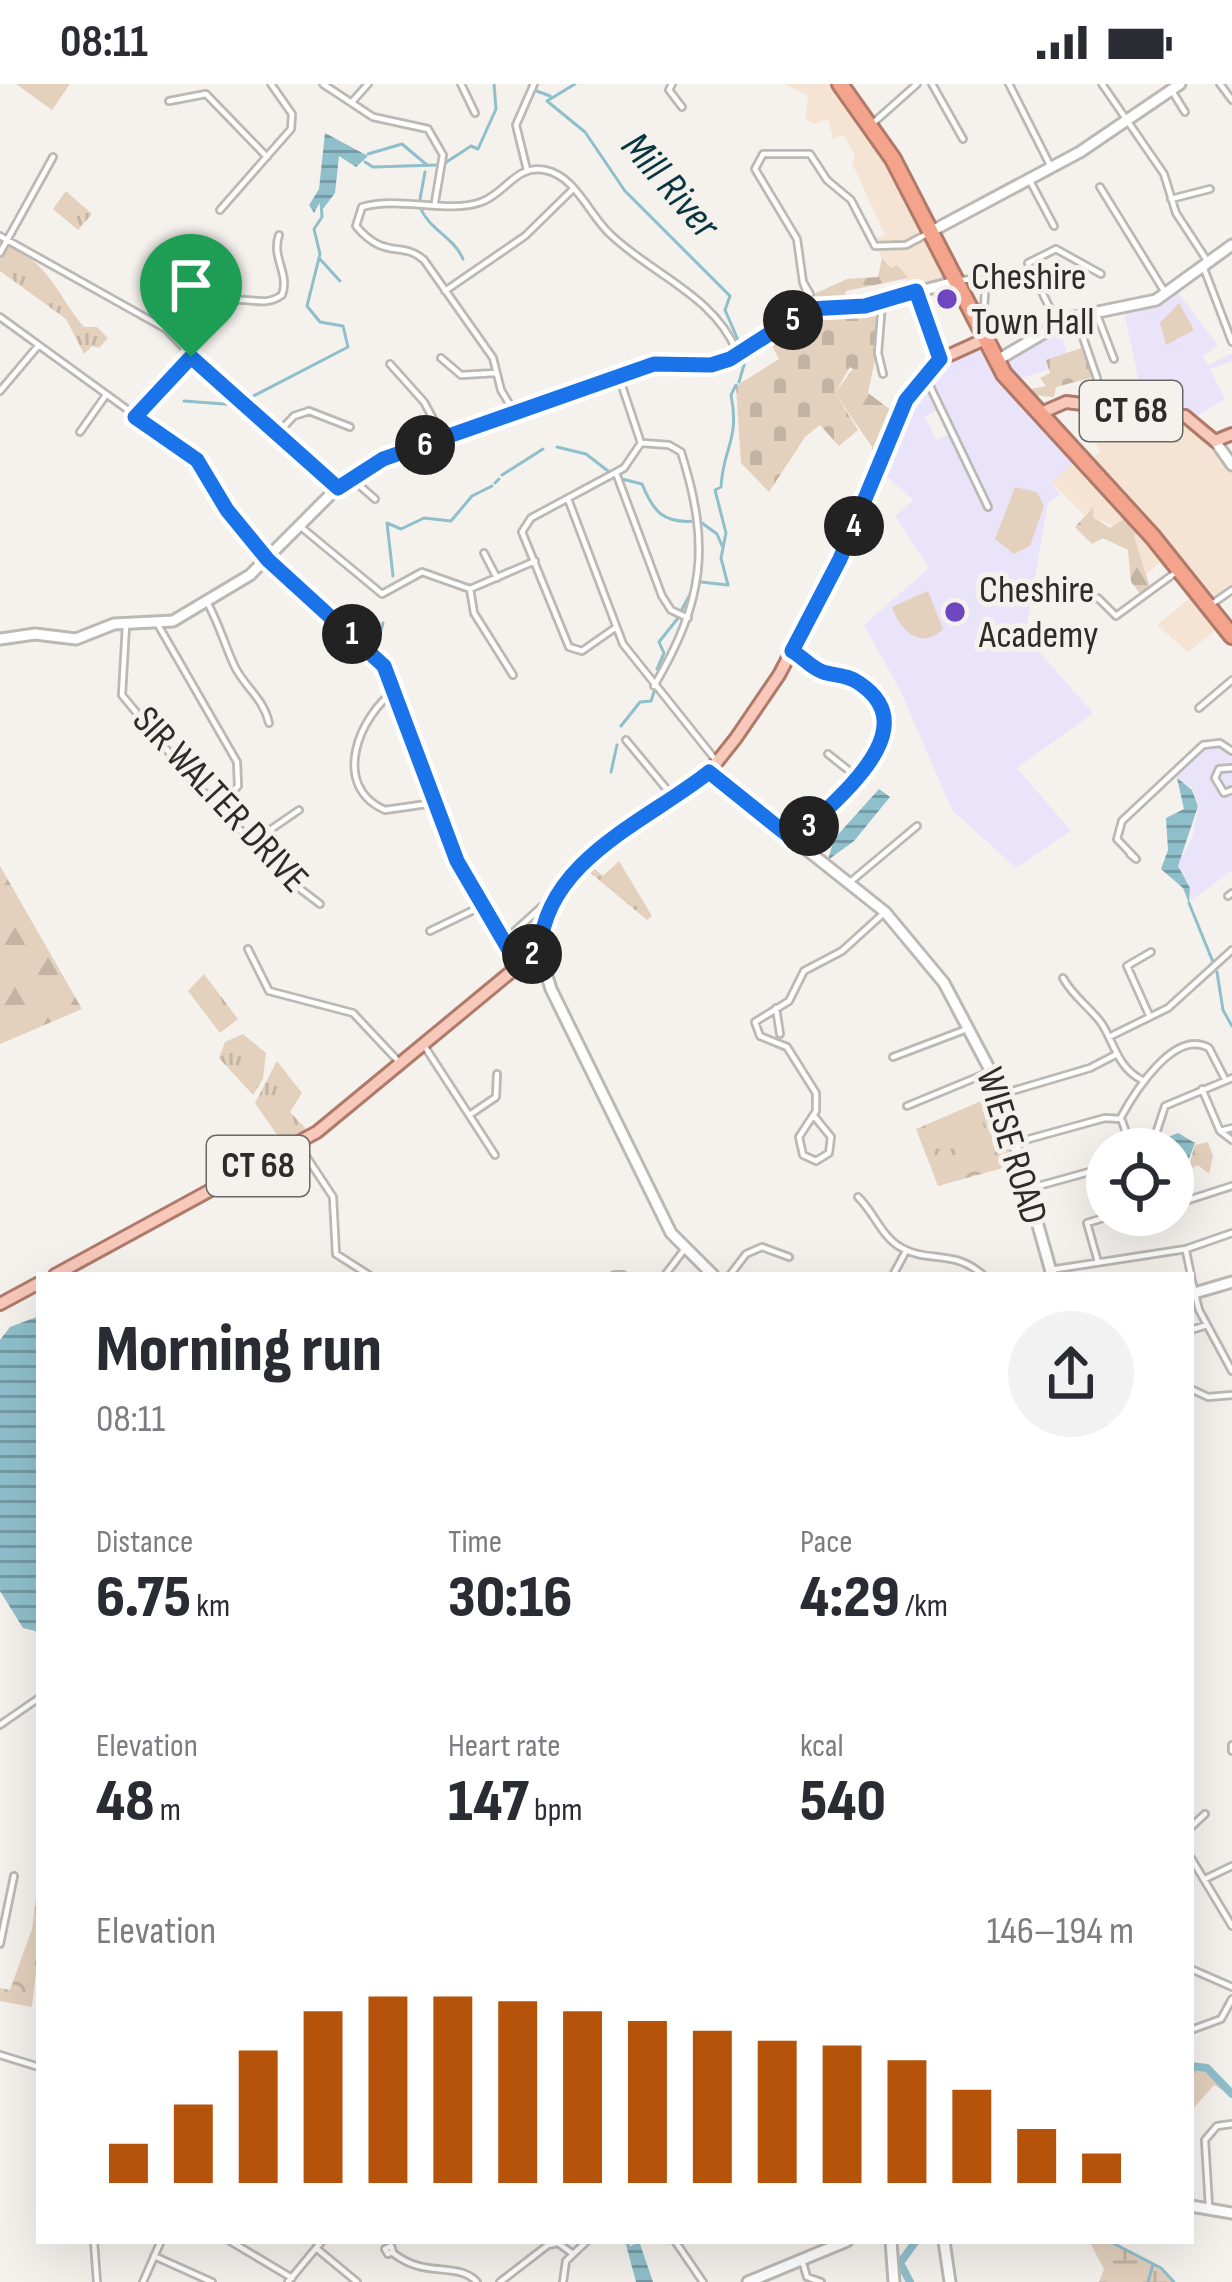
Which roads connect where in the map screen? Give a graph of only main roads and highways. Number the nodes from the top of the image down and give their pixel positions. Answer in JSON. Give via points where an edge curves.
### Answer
{"nodes":[{"id":1,"x":840,"y":84,"type":"edge"},
{"id":2,"x":982,"y":332,"type":"junction"},
{"id":3,"x":1041,"y":413,"type":"junction"},
{"id":4,"x":1232,"y":434,"type":"edge"},
{"id":5,"x":1232,"y":636,"type":"edge"},
{"id":6,"x":61,"y":1272,"type":"edge"},
{"id":7,"x":36,"y":1285,"type":"edge"},
{"id":8,"x":0,"y":1304,"type":"edge"}],
"edges":[{"from":1,"to":2,"type":"highway","via":[[932,231]]},
{"from":2,"to":3,"type":"highway"},
{"from":2,"to":6,"type":"main road","number":"CT 68","via":[[940,359],[906,400],[792,651],[714,767],[629,824],[554,898],[541,953],[298,1144]]},
{"from":3,"to":4,"type":"main road","number":"CT 68","via":[[1066,402],[1186,416],[1215,441]]},
{"from":3,"to":5,"type":"highway"},
{"from":7,"to":8,"type":"main road"}]}
